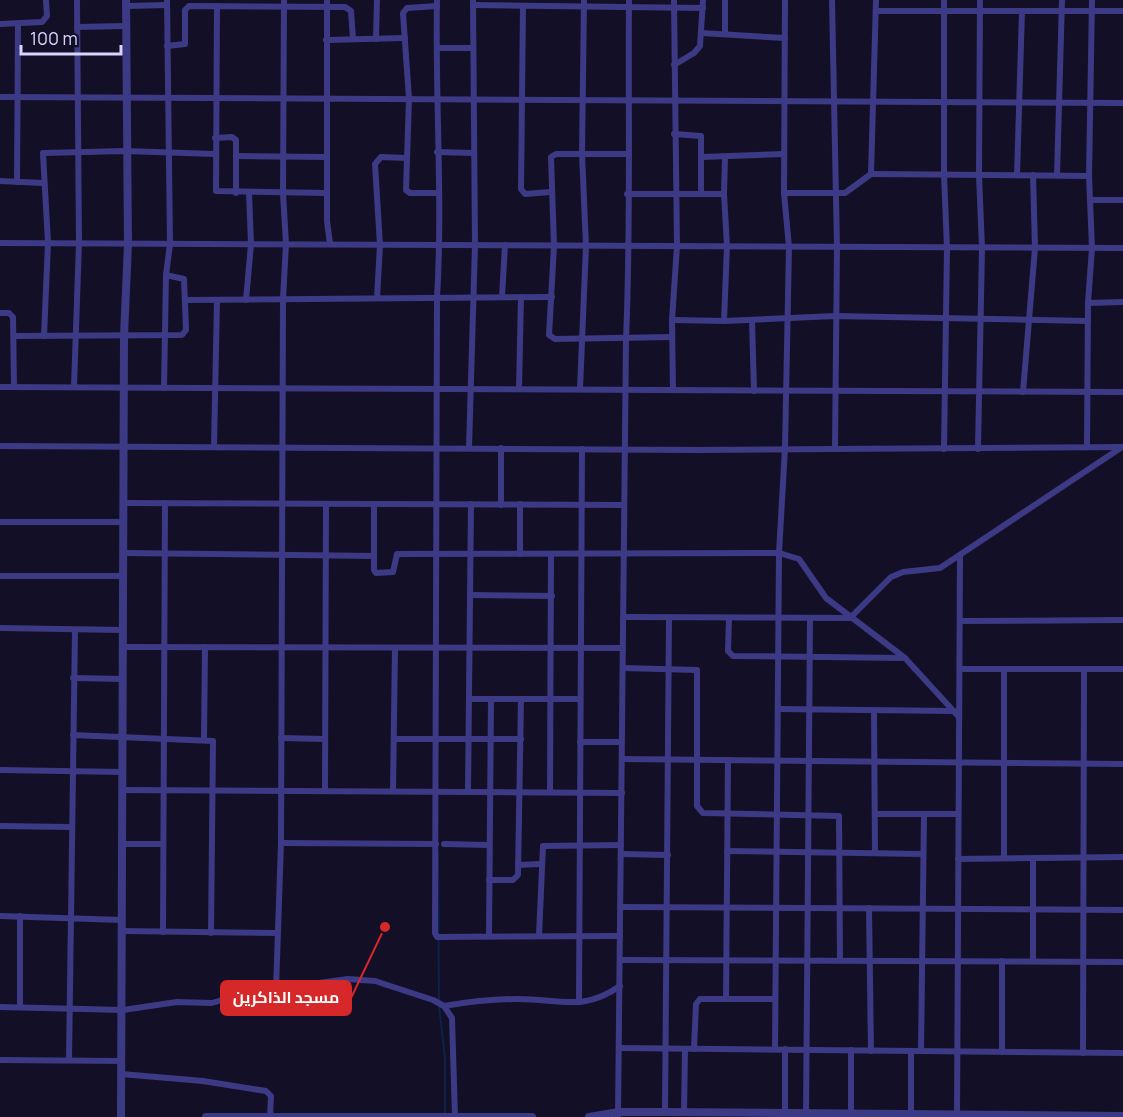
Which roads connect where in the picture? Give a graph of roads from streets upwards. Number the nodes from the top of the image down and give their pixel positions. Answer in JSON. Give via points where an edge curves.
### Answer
{"nodes":[{"id":1,"x":46,"y":0,"type":"edge"},
{"id":2,"x":77,"y":0,"type":"edge"},
{"id":3,"x":377,"y":0,"type":"edge"},
{"id":4,"x":725,"y":0,"type":"edge"},
{"id":5,"x":785,"y":0,"type":"edge"},
{"id":6,"x":832,"y":0,"type":"edge"},
{"id":7,"x":876,"y":0,"type":"edge"},
{"id":8,"x":944,"y":0,"type":"edge"},
{"id":9,"x":980,"y":0,"type":"edge"},
{"id":10,"x":1062,"y":0,"type":"edge"},
{"id":11,"x":1092,"y":0,"type":"edge"},
{"id":12,"x":126,"y":3,"type":"edge"},
{"id":13,"x":167,"y":3,"type":"edge"},
{"id":14,"x":248,"y":3,"type":"edge"},
{"id":15,"x":284,"y":3,"type":"edge"},
{"id":16,"x":327,"y":3,"type":"edge"},
{"id":17,"x":437,"y":3,"type":"edge"},
{"id":18,"x":473,"y":3,"type":"edge"},
{"id":19,"x":629,"y":3,"type":"edge"},
{"id":20,"x":553,"y":4,"type":"edge"},
{"id":21,"x":584,"y":4,"type":"edge"},
{"id":22,"x":674,"y":4,"type":"edge"},
{"id":23,"x":703,"y":4,"type":"edge"},
{"id":24,"x":217,"y":6,"type":"junction"},
{"id":25,"x":523,"y":6,"type":"junction"},
{"id":26,"x":944,"y":10,"type":"junction"},
{"id":27,"x":980,"y":10,"type":"junction"},
{"id":28,"x":1022,"y":10,"type":"junction"},
{"id":29,"x":1062,"y":10,"type":"junction"},
{"id":30,"x":1092,"y":10,"type":"junction"},
{"id":31,"x":876,"y":11,"type":"junction"},
{"id":32,"x":1123,"y":11,"type":"edge"},
{"id":33,"x":0,"y":24,"type":"edge"},
{"id":34,"x":18,"y":25,"type":"junction"},
{"id":35,"x":126,"y":26,"type":"junction"},
{"id":36,"x":77,"y":27,"type":"junction"},
{"id":37,"x":701,"y":33,"type":"junction"},
{"id":38,"x":725,"y":34,"type":"junction"},
{"id":39,"x":405,"y":38,"type":"junction"},
{"id":40,"x":785,"y":38,"type":"junction"},
{"id":41,"x":353,"y":39,"type":"junction"},
{"id":42,"x":376,"y":39,"type":"junction"},
{"id":43,"x":326,"y":40,"type":"junction"},
{"id":44,"x":167,"y":46,"type":"junction"},
{"id":45,"x":437,"y":48,"type":"junction"},
{"id":46,"x":472,"y":48,"type":"junction"},
{"id":47,"x":674,"y":65,"type":"junction"},
{"id":48,"x":0,"y":97,"type":"edge"},
{"id":49,"x":77,"y":97,"type":"junction"},
{"id":50,"x":17,"y":98,"type":"junction"},
{"id":51,"x":125,"y":98,"type":"junction"},
{"id":52,"x":167,"y":98,"type":"junction"},
{"id":53,"x":217,"y":98,"type":"junction"},
{"id":54,"x":283,"y":99,"type":"junction"},
{"id":55,"x":327,"y":99,"type":"junction"},
{"id":56,"x":409,"y":99,"type":"junction"},
{"id":57,"x":472,"y":99,"type":"junction"},
{"id":58,"x":437,"y":100,"type":"junction"},
{"id":59,"x":523,"y":100,"type":"junction"},
{"id":60,"x":584,"y":100,"type":"junction"},
{"id":61,"x":628,"y":100,"type":"junction"},
{"id":62,"x":674,"y":101,"type":"junction"},
{"id":63,"x":784,"y":101,"type":"junction"},
{"id":64,"x":835,"y":101,"type":"junction"},
{"id":65,"x":874,"y":102,"type":"junction"},
{"id":66,"x":944,"y":102,"type":"junction"},
{"id":67,"x":980,"y":102,"type":"junction"},
{"id":68,"x":1019,"y":102,"type":"junction"},
{"id":69,"x":1059,"y":103,"type":"junction"},
{"id":70,"x":1090,"y":103,"type":"junction"},
{"id":71,"x":1123,"y":103,"type":"edge"},
{"id":72,"x":674,"y":134,"type":"junction"},
{"id":73,"x":215,"y":138,"type":"junction"},
{"id":74,"x":125,"y":151,"type":"junction"},
{"id":75,"x":76,"y":152,"type":"junction"},
{"id":76,"x":167,"y":152,"type":"junction"},
{"id":77,"x":437,"y":152,"type":"junction"},
{"id":78,"x":472,"y":153,"type":"junction"},
{"id":79,"x":215,"y":154,"type":"junction"},
{"id":80,"x":582,"y":154,"type":"junction"},
{"id":81,"x":628,"y":154,"type":"junction"},
{"id":82,"x":784,"y":154,"type":"junction"},
{"id":83,"x":236,"y":156,"type":"junction"},
{"id":84,"x":283,"y":156,"type":"junction"},
{"id":85,"x":725,"y":156,"type":"junction"},
{"id":86,"x":327,"y":157,"type":"junction"},
{"id":87,"x":702,"y":157,"type":"junction"},
{"id":88,"x":407,"y":158,"type":"junction"},
{"id":89,"x":871,"y":174,"type":"junction"},
{"id":90,"x":944,"y":174,"type":"junction"},
{"id":91,"x":979,"y":175,"type":"junction"},
{"id":92,"x":1017,"y":175,"type":"junction"},
{"id":93,"x":1034,"y":175,"type":"junction"},
{"id":94,"x":1057,"y":175,"type":"junction"},
{"id":95,"x":1089,"y":176,"type":"junction"},
{"id":96,"x":0,"y":181,"type":"edge"},
{"id":97,"x":17,"y":182,"type":"junction"},
{"id":98,"x":43,"y":183,"type":"junction"},
{"id":99,"x":236,"y":192,"type":"junction"},
{"id":100,"x":551,"y":192,"type":"junction"},
{"id":101,"x":249,"y":193,"type":"junction"},
{"id":102,"x":283,"y":193,"type":"junction"},
{"id":103,"x":326,"y":193,"type":"junction"},
{"id":104,"x":437,"y":193,"type":"junction"},
{"id":105,"x":784,"y":193,"type":"junction"},
{"id":106,"x":627,"y":194,"type":"junction"},
{"id":107,"x":675,"y":194,"type":"junction"},
{"id":108,"x":701,"y":194,"type":"junction"},
{"id":109,"x":724,"y":194,"type":"junction"},
{"id":110,"x":834,"y":194,"type":"junction"},
{"id":111,"x":1090,"y":200,"type":"junction"},
{"id":112,"x":1123,"y":200,"type":"edge"},
{"id":113,"x":0,"y":243,"type":"edge"},
{"id":114,"x":48,"y":243,"type":"junction"},
{"id":115,"x":79,"y":243,"type":"junction"},
{"id":116,"x":128,"y":244,"type":"junction"},
{"id":117,"x":170,"y":244,"type":"junction"},
{"id":118,"x":251,"y":244,"type":"junction"},
{"id":119,"x":286,"y":244,"type":"junction"},
{"id":120,"x":330,"y":244,"type":"junction"},
{"id":121,"x":380,"y":245,"type":"junction"},
{"id":122,"x":441,"y":245,"type":"junction"},
{"id":123,"x":475,"y":245,"type":"junction"},
{"id":124,"x":506,"y":245,"type":"junction"},
{"id":125,"x":554,"y":246,"type":"junction"},
{"id":126,"x":586,"y":246,"type":"junction"},
{"id":127,"x":630,"y":246,"type":"junction"},
{"id":128,"x":677,"y":246,"type":"junction"},
{"id":129,"x":727,"y":246,"type":"junction"},
{"id":130,"x":789,"y":247,"type":"junction"},
{"id":131,"x":837,"y":247,"type":"junction"},
{"id":132,"x":947,"y":248,"type":"junction"},
{"id":133,"x":982,"y":248,"type":"junction"},
{"id":134,"x":1035,"y":248,"type":"junction"},
{"id":135,"x":1092,"y":248,"type":"junction"},
{"id":136,"x":1123,"y":248,"type":"edge"},
{"id":137,"x":166,"y":275,"type":"junction"},
{"id":138,"x":501,"y":297,"type":"junction"},
{"id":139,"x":521,"y":297,"type":"junction"},
{"id":140,"x":552,"y":297,"type":"junction"},
{"id":141,"x":377,"y":298,"type":"junction"},
{"id":142,"x":437,"y":298,"type":"junction"},
{"id":143,"x":472,"y":298,"type":"junction"},
{"id":144,"x":283,"y":299,"type":"junction"},
{"id":145,"x":185,"y":300,"type":"junction"},
{"id":146,"x":246,"y":300,"type":"junction"},
{"id":147,"x":217,"y":301,"type":"junction"},
{"id":148,"x":1123,"y":302,"type":"edge"},
{"id":149,"x":1088,"y":303,"type":"junction"},
{"id":150,"x":0,"y":313,"type":"edge"},
{"id":151,"x":835,"y":316,"type":"junction"},
{"id":152,"x":786,"y":317,"type":"junction"},
{"id":153,"x":944,"y":319,"type":"junction"},
{"id":154,"x":672,"y":320,"type":"junction"},
{"id":155,"x":752,"y":320,"type":"junction"},
{"id":156,"x":979,"y":320,"type":"junction"},
{"id":157,"x":1027,"y":320,"type":"junction"},
{"id":158,"x":724,"y":321,"type":"junction"},
{"id":159,"x":1088,"y":321,"type":"junction"},
{"id":160,"x":165,"y":335,"type":"junction"},
{"id":161,"x":15,"y":336,"type":"junction"},
{"id":162,"x":44,"y":336,"type":"junction"},
{"id":163,"x":74,"y":336,"type":"junction"},
{"id":164,"x":124,"y":336,"type":"junction"},
{"id":165,"x":672,"y":337,"type":"junction"},
{"id":166,"x":581,"y":339,"type":"junction"},
{"id":167,"x":626,"y":339,"type":"junction"},
{"id":168,"x":0,"y":387,"type":"edge"},
{"id":169,"x":14,"y":387,"type":"junction"},
{"id":170,"x":74,"y":387,"type":"junction"},
{"id":171,"x":124,"y":388,"type":"junction"},
{"id":172,"x":164,"y":388,"type":"junction"},
{"id":173,"x":214,"y":388,"type":"junction"},
{"id":174,"x":282,"y":388,"type":"junction"},
{"id":175,"x":438,"y":389,"type":"junction"},
{"id":176,"x":469,"y":389,"type":"junction"},
{"id":177,"x":519,"y":389,"type":"junction"},
{"id":178,"x":580,"y":389,"type":"junction"},
{"id":179,"x":626,"y":390,"type":"junction"},
{"id":180,"x":672,"y":390,"type":"junction"},
{"id":181,"x":754,"y":391,"type":"junction"},
{"id":182,"x":785,"y":391,"type":"junction"},
{"id":183,"x":835,"y":391,"type":"junction"},
{"id":184,"x":944,"y":392,"type":"junction"},
{"id":185,"x":978,"y":392,"type":"junction"},
{"id":186,"x":1023,"y":392,"type":"junction"},
{"id":187,"x":1087,"y":392,"type":"junction"},
{"id":188,"x":1123,"y":393,"type":"edge"},
{"id":189,"x":0,"y":446,"type":"edge"},
{"id":190,"x":124,"y":447,"type":"junction"},
{"id":191,"x":214,"y":447,"type":"junction"},
{"id":192,"x":1087,"y":447,"type":"junction"},
{"id":193,"x":1122,"y":447,"type":"edge"},
{"id":194,"x":282,"y":448,"type":"junction"},
{"id":195,"x":437,"y":448,"type":"junction"},
{"id":196,"x":469,"y":448,"type":"junction"},
{"id":197,"x":501,"y":448,"type":"junction"},
{"id":198,"x":785,"y":448,"type":"junction"},
{"id":199,"x":582,"y":449,"type":"junction"},
{"id":200,"x":625,"y":449,"type":"junction"},
{"id":201,"x":835,"y":449,"type":"junction"},
{"id":202,"x":944,"y":449,"type":"junction"},
{"id":203,"x":978,"y":449,"type":"junction"},
{"id":204,"x":124,"y":503,"type":"junction"},
{"id":205,"x":165,"y":503,"type":"junction"},
{"id":206,"x":282,"y":504,"type":"junction"},
{"id":207,"x":326,"y":504,"type":"junction"},
{"id":208,"x":374,"y":504,"type":"junction"},
{"id":209,"x":437,"y":504,"type":"junction"},
{"id":210,"x":471,"y":504,"type":"junction"},
{"id":211,"x":501,"y":504,"type":"junction"},
{"id":212,"x":520,"y":504,"type":"junction"},
{"id":213,"x":581,"y":505,"type":"junction"},
{"id":214,"x":624,"y":505,"type":"junction"},
{"id":215,"x":0,"y":522,"type":"edge"},
{"id":216,"x":124,"y":522,"type":"junction"},
{"id":217,"x":124,"y":553,"type":"junction"},
{"id":218,"x":779,"y":553,"type":"junction"},
{"id":219,"x":165,"y":554,"type":"junction"},
{"id":220,"x":437,"y":554,"type":"junction"},
{"id":221,"x":471,"y":554,"type":"junction"},
{"id":222,"x":520,"y":554,"type":"junction"},
{"id":223,"x":551,"y":554,"type":"junction"},
{"id":224,"x":581,"y":554,"type":"junction"},
{"id":225,"x":624,"y":554,"type":"junction"},
{"id":226,"x":326,"y":555,"type":"junction"},
{"id":227,"x":283,"y":556,"type":"junction"},
{"id":228,"x":374,"y":556,"type":"junction"},
{"id":229,"x":960,"y":557,"type":"junction"},
{"id":230,"x":0,"y":576,"type":"edge"},
{"id":231,"x":123,"y":576,"type":"junction"},
{"id":232,"x":471,"y":595,"type":"junction"},
{"id":233,"x":552,"y":596,"type":"junction"},
{"id":234,"x":623,"y":617,"type":"junction"},
{"id":235,"x":669,"y":618,"type":"junction"},
{"id":236,"x":729,"y":618,"type":"junction"},
{"id":237,"x":850,"y":618,"type":"junction"},
{"id":238,"x":778,"y":619,"type":"junction"},
{"id":239,"x":810,"y":619,"type":"junction"},
{"id":240,"x":1123,"y":620,"type":"edge"},
{"id":241,"x":960,"y":621,"type":"junction"},
{"id":242,"x":0,"y":628,"type":"edge"},
{"id":243,"x":75,"y":630,"type":"junction"},
{"id":244,"x":123,"y":630,"type":"junction"},
{"id":245,"x":123,"y":647,"type":"junction"},
{"id":246,"x":165,"y":647,"type":"junction"},
{"id":247,"x":205,"y":647,"type":"junction"},
{"id":248,"x":281,"y":647,"type":"junction"},
{"id":249,"x":325,"y":647,"type":"junction"},
{"id":250,"x":395,"y":648,"type":"junction"},
{"id":251,"x":437,"y":648,"type":"junction"},
{"id":252,"x":469,"y":648,"type":"junction"},
{"id":253,"x":551,"y":648,"type":"junction"},
{"id":254,"x":580,"y":648,"type":"junction"},
{"id":255,"x":623,"y":648,"type":"junction"},
{"id":256,"x":779,"y":657,"type":"junction"},
{"id":257,"x":810,"y":657,"type":"junction"},
{"id":258,"x":905,"y":658,"type":"junction"},
{"id":259,"x":623,"y":668,"type":"junction"},
{"id":260,"x":669,"y":669,"type":"junction"},
{"id":261,"x":960,"y":669,"type":"junction"},
{"id":262,"x":1004,"y":669,"type":"junction"},
{"id":263,"x":1084,"y":669,"type":"junction"},
{"id":264,"x":1123,"y":669,"type":"edge"},
{"id":265,"x":73,"y":678,"type":"junction"},
{"id":266,"x":123,"y":679,"type":"junction"},
{"id":267,"x":469,"y":699,"type":"junction"},
{"id":268,"x":491,"y":699,"type":"junction"},
{"id":269,"x":521,"y":699,"type":"junction"},
{"id":270,"x":551,"y":699,"type":"junction"},
{"id":271,"x":580,"y":699,"type":"junction"},
{"id":272,"x":779,"y":709,"type":"junction"},
{"id":273,"x":809,"y":710,"type":"junction"},
{"id":274,"x":874,"y":711,"type":"junction"},
{"id":275,"x":954,"y":711,"type":"junction"},
{"id":276,"x":959,"y":717,"type":"junction"},
{"id":277,"x":73,"y":735,"type":"junction"},
{"id":278,"x":123,"y":736,"type":"junction"},
{"id":279,"x":164,"y":737,"type":"junction"},
{"id":280,"x":281,"y":738,"type":"junction"},
{"id":281,"x":437,"y":738,"type":"junction"},
{"id":282,"x":469,"y":738,"type":"junction"},
{"id":283,"x":204,"y":739,"type":"junction"},
{"id":284,"x":325,"y":739,"type":"junction"},
{"id":285,"x":394,"y":739,"type":"junction"},
{"id":286,"x":491,"y":739,"type":"junction"},
{"id":287,"x":521,"y":739,"type":"junction"},
{"id":288,"x":580,"y":742,"type":"junction"},
{"id":289,"x":622,"y":742,"type":"junction"},
{"id":290,"x":622,"y":759,"type":"junction"},
{"id":291,"x":667,"y":760,"type":"junction"},
{"id":292,"x":699,"y":760,"type":"junction"},
{"id":293,"x":728,"y":760,"type":"junction"},
{"id":294,"x":778,"y":760,"type":"junction"},
{"id":295,"x":809,"y":761,"type":"junction"},
{"id":296,"x":874,"y":761,"type":"junction"},
{"id":297,"x":959,"y":762,"type":"junction"},
{"id":298,"x":1004,"y":763,"type":"junction"},
{"id":299,"x":1084,"y":764,"type":"junction"},
{"id":300,"x":1123,"y":764,"type":"edge"},
{"id":301,"x":0,"y":770,"type":"edge"},
{"id":302,"x":72,"y":771,"type":"junction"},
{"id":303,"x":123,"y":772,"type":"junction"},
{"id":304,"x":122,"y":790,"type":"junction"},
{"id":305,"x":281,"y":790,"type":"junction"},
{"id":306,"x":325,"y":790,"type":"junction"},
{"id":307,"x":393,"y":790,"type":"junction"},
{"id":308,"x":164,"y":791,"type":"junction"},
{"id":309,"x":214,"y":791,"type":"junction"},
{"id":310,"x":437,"y":791,"type":"junction"},
{"id":311,"x":468,"y":791,"type":"junction"},
{"id":312,"x":490,"y":792,"type":"junction"},
{"id":313,"x":520,"y":792,"type":"junction"},
{"id":314,"x":550,"y":792,"type":"junction"},
{"id":315,"x":580,"y":792,"type":"junction"},
{"id":316,"x":622,"y":792,"type":"junction"},
{"id":317,"x":728,"y":814,"type":"junction"},
{"id":318,"x":777,"y":814,"type":"junction"},
{"id":319,"x":809,"y":814,"type":"junction"},
{"id":320,"x":875,"y":814,"type":"junction"},
{"id":321,"x":958,"y":814,"type":"junction"},
{"id":322,"x":924,"y":815,"type":"junction"},
{"id":323,"x":0,"y":826,"type":"edge"},
{"id":324,"x":70,"y":827,"type":"junction"},
{"id":325,"x":281,"y":843,"type":"junction"},
{"id":326,"x":122,"y":844,"type":"junction"},
{"id":327,"x":163,"y":844,"type":"junction"},
{"id":328,"x":436,"y":844,"type":"junction"},
{"id":329,"x":444,"y":844,"type":"dead end"},
{"id":330,"x":489,"y":845,"type":"junction"},
{"id":331,"x":580,"y":845,"type":"junction"},
{"id":332,"x":621,"y":845,"type":"junction"},
{"id":333,"x":727,"y":851,"type":"junction"},
{"id":334,"x":777,"y":852,"type":"junction"},
{"id":335,"x":808,"y":852,"type":"junction"},
{"id":336,"x":840,"y":852,"type":"junction"},
{"id":337,"x":875,"y":853,"type":"junction"},
{"id":338,"x":923,"y":854,"type":"junction"},
{"id":339,"x":621,"y":855,"type":"junction"},
{"id":340,"x":668,"y":855,"type":"junction"},
{"id":341,"x":1084,"y":857,"type":"junction"},
{"id":342,"x":1123,"y":857,"type":"edge"},
{"id":343,"x":1004,"y":858,"type":"junction"},
{"id":344,"x":1033,"y":858,"type":"junction"},
{"id":345,"x":958,"y":859,"type":"junction"},
{"id":346,"x":540,"y":864,"type":"junction"},
{"id":347,"x":518,"y":865,"type":"junction"},
{"id":348,"x":489,"y":880,"type":"junction"},
{"id":349,"x":667,"y":906,"type":"junction"},
{"id":350,"x":621,"y":907,"type":"junction"},
{"id":351,"x":726,"y":907,"type":"junction"},
{"id":352,"x":777,"y":907,"type":"junction"},
{"id":353,"x":840,"y":907,"type":"junction"},
{"id":354,"x":808,"y":908,"type":"junction"},
{"id":355,"x":869,"y":908,"type":"junction"},
{"id":356,"x":923,"y":908,"type":"junction"},
{"id":357,"x":958,"y":909,"type":"junction"},
{"id":358,"x":1034,"y":909,"type":"junction"},
{"id":359,"x":1083,"y":910,"type":"junction"},
{"id":360,"x":1123,"y":910,"type":"edge"},
{"id":361,"x":0,"y":916,"type":"edge"},
{"id":362,"x":20,"y":916,"type":"junction"},
{"id":363,"x":70,"y":918,"type":"junction"},
{"id":364,"x":122,"y":920,"type":"junction"},
{"id":365,"x":122,"y":931,"type":"junction"},
{"id":366,"x":163,"y":932,"type":"junction"},
{"id":367,"x":211,"y":933,"type":"junction"},
{"id":368,"x":277,"y":933,"type":"junction"},
{"id":369,"x":489,"y":936,"type":"junction"},
{"id":370,"x":539,"y":936,"type":"junction"},
{"id":371,"x":580,"y":936,"type":"junction"},
{"id":372,"x":620,"y":936,"type":"junction"},
{"id":373,"x":869,"y":959,"type":"junction"},
{"id":374,"x":620,"y":960,"type":"junction"},
{"id":375,"x":666,"y":960,"type":"junction"},
{"id":376,"x":726,"y":960,"type":"junction"},
{"id":377,"x":775,"y":960,"type":"junction"},
{"id":378,"x":807,"y":960,"type":"junction"},
{"id":379,"x":840,"y":960,"type":"junction"},
{"id":380,"x":922,"y":961,"type":"junction"},
{"id":381,"x":957,"y":961,"type":"junction"},
{"id":382,"x":1034,"y":961,"type":"junction"},
{"id":383,"x":1002,"y":962,"type":"junction"},
{"id":384,"x":1083,"y":962,"type":"junction"},
{"id":385,"x":1123,"y":962,"type":"edge"},
{"id":386,"x":620,"y":986,"type":"junction"},
{"id":387,"x":276,"y":989,"type":"junction"},
{"id":388,"x":726,"y":999,"type":"junction"},
{"id":389,"x":775,"y":999,"type":"junction"},
{"id":390,"x":579,"y":1002,"type":"junction"},
{"id":391,"x":444,"y":1006,"type":"junction"},
{"id":392,"x":0,"y":1007,"type":"edge"},
{"id":393,"x":20,"y":1007,"type":"junction"},
{"id":394,"x":70,"y":1008,"type":"junction"},
{"id":395,"x":123,"y":1010,"type":"junction"},
{"id":396,"x":619,"y":1048,"type":"junction"},
{"id":397,"x":665,"y":1048,"type":"junction"},
{"id":398,"x":684,"y":1048,"type":"junction"},
{"id":399,"x":694,"y":1049,"type":"junction"},
{"id":400,"x":775,"y":1049,"type":"junction"},
{"id":401,"x":785,"y":1050,"type":"junction"},
{"id":402,"x":807,"y":1050,"type":"junction"},
{"id":403,"x":850,"y":1050,"type":"junction"},
{"id":404,"x":872,"y":1051,"type":"junction"},
{"id":405,"x":911,"y":1051,"type":"junction"},
{"id":406,"x":921,"y":1051,"type":"junction"},
{"id":407,"x":957,"y":1051,"type":"junction"},
{"id":408,"x":1002,"y":1052,"type":"junction"},
{"id":409,"x":1083,"y":1053,"type":"junction"},
{"id":410,"x":1123,"y":1053,"type":"edge"},
{"id":411,"x":0,"y":1060,"type":"edge"},
{"id":412,"x":69,"y":1060,"type":"junction"},
{"id":413,"x":121,"y":1061,"type":"junction"},
{"id":414,"x":121,"y":1074,"type":"junction"},
{"id":415,"x":664,"y":1112,"type":"junction"},
{"id":416,"x":684,"y":1113,"type":"junction"},
{"id":417,"x":785,"y":1114,"type":"junction"},
{"id":418,"x":851,"y":1114,"type":"junction"},
{"id":419,"x":619,"y":1115,"type":"edge"},
{"id":420,"x":775,"y":1115,"type":"edge"},
{"id":421,"x":806,"y":1115,"type":"edge"},
{"id":422,"x":911,"y":1115,"type":"junction"},
{"id":423,"x":455,"y":1116,"type":"edge"},
{"id":424,"x":957,"y":1116,"type":"edge"},
{"id":425,"x":1123,"y":1116,"type":"edge"},
{"id":426,"x":121,"y":1117,"type":"edge"},
{"id":427,"x":206,"y":1117,"type":"edge"},
{"id":428,"x":270,"y":1117,"type":"edge"},
{"id":429,"x":295,"y":1117,"type":"edge"},
{"id":430,"x":532,"y":1117,"type":"edge"},
{"id":431,"x":589,"y":1117,"type":"edge"}],
"edges":[{"from":1,"to":34,"type":"street","via":[[45,20]]},
{"from":2,"to":36,"type":"street"},
{"from":3,"to":42,"type":"street"},
{"from":4,"to":38,"type":"street"},
{"from":5,"to":40,"type":"street"},
{"from":6,"to":64,"type":"street"},
{"from":7,"to":31,"type":"street"},
{"from":8,"to":26,"type":"street"},
{"from":9,"to":27,"type":"street"},
{"from":10,"to":29,"type":"street"},
{"from":11,"to":30,"type":"street"},
{"from":12,"to":13,"type":"street"},
{"from":12,"to":35,"type":"street"},
{"from":13,"to":44,"type":"street"},
{"from":14,"to":15,"type":"street"},
{"from":14,"to":24,"type":"street"},
{"from":15,"to":16,"type":"street"},
{"from":15,"to":54,"type":"street"},
{"from":16,"to":41,"type":"street","via":[[349,8]]},
{"from":16,"to":43,"type":"street"},
{"from":17,"to":39,"type":"street","via":[[404,10]]},
{"from":17,"to":45,"type":"street"},
{"from":18,"to":25,"type":"street"},
{"from":18,"to":46,"type":"street"},
{"from":19,"to":21,"type":"street"},
{"from":19,"to":22,"type":"street"},
{"from":19,"to":61,"type":"street"},
{"from":20,"to":21,"type":"street"},
{"from":20,"to":25,"type":"street"},
{"from":21,"to":60,"type":"street"},
{"from":22,"to":23,"type":"street"},
{"from":22,"to":47,"type":"street"},
{"from":23,"to":37,"type":"street"},
{"from":24,"to":44,"type":"street","via":[[186,7],[185,44]]},
{"from":24,"to":53,"type":"street"},
{"from":25,"to":59,"type":"street"},
{"from":26,"to":27,"type":"street"},
{"from":26,"to":31,"type":"street"},
{"from":26,"to":66,"type":"street"},
{"from":27,"to":28,"type":"street"},
{"from":27,"to":67,"type":"street"},
{"from":28,"to":29,"type":"street"},
{"from":28,"to":68,"type":"street"},
{"from":29,"to":30,"type":"street"},
{"from":29,"to":69,"type":"street"},
{"from":30,"to":32,"type":"street"},
{"from":30,"to":70,"type":"street"},
{"from":31,"to":65,"type":"street"},
{"from":33,"to":34,"type":"street"},
{"from":34,"to":50,"type":"street"},
{"from":35,"to":36,"type":"street"},
{"from":35,"to":51,"type":"street"},
{"from":36,"to":49,"type":"street"},
{"from":37,"to":38,"type":"street"},
{"from":37,"to":47,"type":"street","via":[[698,50]]},
{"from":38,"to":40,"type":"street"},
{"from":39,"to":42,"type":"street"},
{"from":39,"to":56,"type":"street"},
{"from":40,"to":63,"type":"street"},
{"from":41,"to":42,"type":"street"},
{"from":41,"to":43,"type":"street"},
{"from":43,"to":55,"type":"street"},
{"from":44,"to":52,"type":"street"},
{"from":45,"to":46,"type":"street"},
{"from":45,"to":58,"type":"street"},
{"from":46,"to":57,"type":"street"},
{"from":47,"to":62,"type":"street"},
{"from":48,"to":50,"type":"street"},
{"from":49,"to":50,"type":"street"},
{"from":49,"to":51,"type":"street"},
{"from":49,"to":75,"type":"street"},
{"from":50,"to":97,"type":"street"},
{"from":51,"to":52,"type":"street"},
{"from":51,"to":74,"type":"street"},
{"from":52,"to":53,"type":"street"},
{"from":52,"to":76,"type":"street"},
{"from":53,"to":54,"type":"street"},
{"from":53,"to":73,"type":"street"},
{"from":54,"to":55,"type":"street"},
{"from":54,"to":84,"type":"street"},
{"from":55,"to":56,"type":"street"},
{"from":55,"to":86,"type":"street"},
{"from":56,"to":58,"type":"street"},
{"from":56,"to":88,"type":"street"},
{"from":57,"to":58,"type":"street"},
{"from":57,"to":59,"type":"street"},
{"from":57,"to":78,"type":"street"},
{"from":58,"to":77,"type":"street"},
{"from":59,"to":60,"type":"street"},
{"from":59,"to":100,"type":"street","via":[[521,189],[525,194]]},
{"from":60,"to":61,"type":"street"},
{"from":60,"to":80,"type":"street"},
{"from":61,"to":62,"type":"street"},
{"from":61,"to":81,"type":"street"},
{"from":62,"to":63,"type":"street"},
{"from":62,"to":72,"type":"street"},
{"from":63,"to":64,"type":"street"},
{"from":63,"to":82,"type":"street"},
{"from":64,"to":65,"type":"street"},
{"from":64,"to":110,"type":"street"},
{"from":65,"to":66,"type":"street"},
{"from":65,"to":89,"type":"street"},
{"from":66,"to":67,"type":"street"},
{"from":66,"to":90,"type":"street"},
{"from":67,"to":68,"type":"street"},
{"from":67,"to":91,"type":"street"},
{"from":68,"to":69,"type":"street"},
{"from":68,"to":92,"type":"street"},
{"from":69,"to":70,"type":"street"},
{"from":69,"to":94,"type":"street"},
{"from":70,"to":71,"type":"street"},
{"from":70,"to":95,"type":"street"},
{"from":72,"to":87,"type":"street","via":[[700,135]]},
{"from":72,"to":107,"type":"street"},
{"from":73,"to":79,"type":"street"},
{"from":73,"to":83,"type":"street","via":[[235,138]]},
{"from":74,"to":75,"type":"street"},
{"from":74,"to":76,"type":"street"},
{"from":74,"to":116,"type":"street"},
{"from":75,"to":98,"type":"street","via":[[43,153]]},
{"from":75,"to":115,"type":"street"},
{"from":76,"to":79,"type":"street"},
{"from":76,"to":117,"type":"street"},
{"from":77,"to":78,"type":"street"},
{"from":77,"to":104,"type":"street"},
{"from":78,"to":123,"type":"street"},
{"from":79,"to":99,"type":"street","via":[[216,191]]},
{"from":80,"to":81,"type":"street"},
{"from":80,"to":100,"type":"street","via":[[553,155]]},
{"from":80,"to":126,"type":"street"},
{"from":81,"to":106,"type":"street"},
{"from":82,"to":85,"type":"street"},
{"from":82,"to":105,"type":"street"},
{"from":83,"to":84,"type":"street"},
{"from":83,"to":99,"type":"street"},
{"from":84,"to":86,"type":"street"},
{"from":84,"to":102,"type":"street"},
{"from":85,"to":87,"type":"street"},
{"from":85,"to":109,"type":"street"},
{"from":86,"to":103,"type":"street"},
{"from":87,"to":108,"type":"street"},
{"from":88,"to":104,"type":"street","via":[[407,192]]},
{"from":88,"to":121,"type":"street","via":[[381,157],[375,164]]},
{"from":89,"to":90,"type":"street"},
{"from":89,"to":110,"type":"street","via":[[850,190]]},
{"from":90,"to":91,"type":"street"},
{"from":90,"to":132,"type":"street"},
{"from":91,"to":92,"type":"street"},
{"from":91,"to":133,"type":"street"},
{"from":92,"to":93,"type":"street"},
{"from":93,"to":94,"type":"street"},
{"from":93,"to":134,"type":"street"},
{"from":94,"to":95,"type":"street"},
{"from":95,"to":111,"type":"street"},
{"from":96,"to":97,"type":"street"},
{"from":97,"to":98,"type":"street"},
{"from":98,"to":114,"type":"street"},
{"from":99,"to":101,"type":"street"},
{"from":100,"to":125,"type":"street"},
{"from":101,"to":102,"type":"street"},
{"from":101,"to":118,"type":"street"},
{"from":102,"to":103,"type":"street"},
{"from":102,"to":119,"type":"street"},
{"from":103,"to":120,"type":"street"},
{"from":104,"to":122,"type":"street"},
{"from":105,"to":110,"type":"street"},
{"from":105,"to":130,"type":"street"},
{"from":106,"to":107,"type":"street"},
{"from":106,"to":127,"type":"street"},
{"from":107,"to":108,"type":"street"},
{"from":107,"to":128,"type":"street"},
{"from":108,"to":109,"type":"street"},
{"from":109,"to":129,"type":"street"},
{"from":110,"to":131,"type":"street"},
{"from":111,"to":112,"type":"street"},
{"from":111,"to":135,"type":"street"},
{"from":113,"to":114,"type":"street"},
{"from":114,"to":115,"type":"street"},
{"from":114,"to":162,"type":"street"},
{"from":115,"to":116,"type":"street"},
{"from":115,"to":163,"type":"street"},
{"from":116,"to":117,"type":"street"},
{"from":116,"to":164,"type":"street"},
{"from":117,"to":118,"type":"street"},
{"from":117,"to":137,"type":"street"},
{"from":118,"to":119,"type":"street"},
{"from":118,"to":146,"type":"street"},
{"from":119,"to":120,"type":"street"},
{"from":119,"to":144,"type":"street"},
{"from":120,"to":121,"type":"street"},
{"from":121,"to":122,"type":"street"},
{"from":121,"to":141,"type":"street"},
{"from":122,"to":123,"type":"street"},
{"from":122,"to":142,"type":"street"},
{"from":123,"to":124,"type":"street"},
{"from":123,"to":143,"type":"street"},
{"from":124,"to":125,"type":"street"},
{"from":124,"to":138,"type":"street"},
{"from":125,"to":126,"type":"street"},
{"from":125,"to":140,"type":"street"},
{"from":126,"to":127,"type":"street"},
{"from":126,"to":166,"type":"street"},
{"from":127,"to":128,"type":"street"},
{"from":127,"to":167,"type":"street"},
{"from":128,"to":129,"type":"street"},
{"from":128,"to":154,"type":"street"},
{"from":129,"to":130,"type":"street"},
{"from":129,"to":158,"type":"street"},
{"from":130,"to":131,"type":"street"},
{"from":130,"to":152,"type":"street"},
{"from":131,"to":132,"type":"street"},
{"from":131,"to":151,"type":"street"},
{"from":132,"to":133,"type":"street"},
{"from":132,"to":153,"type":"street"},
{"from":133,"to":134,"type":"street"},
{"from":133,"to":156,"type":"street"},
{"from":134,"to":135,"type":"street"},
{"from":134,"to":157,"type":"street"},
{"from":135,"to":136,"type":"street"},
{"from":135,"to":149,"type":"street"},
{"from":137,"to":145,"type":"street","via":[[184,279]]},
{"from":137,"to":160,"type":"street"},
{"from":138,"to":139,"type":"street"},
{"from":138,"to":143,"type":"street"},
{"from":139,"to":140,"type":"street"},
{"from":139,"to":177,"type":"street"},
{"from":140,"to":166,"type":"street","via":[[549,335],[555,339]]},
{"from":141,"to":142,"type":"street"},
{"from":141,"to":144,"type":"street"},
{"from":142,"to":143,"type":"street"},
{"from":142,"to":175,"type":"street"},
{"from":143,"to":176,"type":"street"},
{"from":144,"to":146,"type":"street"},
{"from":144,"to":174,"type":"street"},
{"from":145,"to":147,"type":"street"},
{"from":145,"to":160,"type":"street","via":[[185,334]]},
{"from":146,"to":147,"type":"street"},
{"from":147,"to":173,"type":"street"},
{"from":148,"to":149,"type":"street"},
{"from":149,"to":159,"type":"street"},
{"from":150,"to":161,"type":"street","via":[[12,315]]},
{"from":151,"to":152,"type":"street"},
{"from":151,"to":153,"type":"street"},
{"from":151,"to":183,"type":"street"},
{"from":152,"to":155,"type":"street"},
{"from":152,"to":182,"type":"street"},
{"from":153,"to":156,"type":"street"},
{"from":153,"to":184,"type":"street"},
{"from":154,"to":158,"type":"street"},
{"from":154,"to":165,"type":"street"},
{"from":155,"to":158,"type":"street"},
{"from":155,"to":181,"type":"street"},
{"from":156,"to":157,"type":"street"},
{"from":156,"to":185,"type":"street"},
{"from":157,"to":159,"type":"street"},
{"from":157,"to":186,"type":"street"},
{"from":159,"to":187,"type":"street"},
{"from":160,"to":164,"type":"street"},
{"from":160,"to":172,"type":"street"},
{"from":161,"to":162,"type":"street"},
{"from":161,"to":169,"type":"street"},
{"from":162,"to":163,"type":"street"},
{"from":163,"to":164,"type":"street"},
{"from":163,"to":170,"type":"street"},
{"from":164,"to":171,"type":"street"},
{"from":165,"to":167,"type":"street"},
{"from":165,"to":180,"type":"street"},
{"from":166,"to":167,"type":"street"},
{"from":166,"to":178,"type":"street"},
{"from":167,"to":179,"type":"street"},
{"from":168,"to":169,"type":"street"},
{"from":169,"to":170,"type":"street"},
{"from":170,"to":171,"type":"street"},
{"from":171,"to":172,"type":"street"},
{"from":171,"to":190,"type":"street"},
{"from":172,"to":173,"type":"street"},
{"from":173,"to":174,"type":"street"},
{"from":173,"to":191,"type":"street"},
{"from":174,"to":175,"type":"street"},
{"from":174,"to":194,"type":"street"},
{"from":175,"to":176,"type":"street"},
{"from":175,"to":195,"type":"street"},
{"from":176,"to":177,"type":"street"},
{"from":176,"to":196,"type":"street"},
{"from":177,"to":178,"type":"street"},
{"from":178,"to":179,"type":"street"},
{"from":179,"to":180,"type":"street"},
{"from":179,"to":200,"type":"street"},
{"from":180,"to":181,"type":"street"},
{"from":181,"to":182,"type":"street"},
{"from":182,"to":183,"type":"street"},
{"from":182,"to":198,"type":"street"},
{"from":183,"to":184,"type":"street"},
{"from":183,"to":201,"type":"street"},
{"from":184,"to":185,"type":"street"},
{"from":184,"to":202,"type":"street"},
{"from":185,"to":186,"type":"street"},
{"from":185,"to":203,"type":"street"},
{"from":186,"to":187,"type":"street"},
{"from":187,"to":188,"type":"street"},
{"from":187,"to":192,"type":"street"},
{"from":189,"to":190,"type":"street"},
{"from":190,"to":191,"type":"street"},
{"from":190,"to":204,"type":"street"},
{"from":191,"to":194,"type":"street"},
{"from":192,"to":193,"type":"street"},
{"from":192,"to":203,"type":"street"},
{"from":193,"to":229,"type":"street"},
{"from":194,"to":195,"type":"street"},
{"from":194,"to":206,"type":"street"},
{"from":195,"to":196,"type":"street"},
{"from":195,"to":209,"type":"street"},
{"from":196,"to":197,"type":"street"},
{"from":197,"to":199,"type":"street"},
{"from":197,"to":211,"type":"street"},
{"from":198,"to":200,"type":"street"},
{"from":198,"to":201,"type":"street"},
{"from":198,"to":218,"type":"street"},
{"from":199,"to":200,"type":"street"},
{"from":199,"to":213,"type":"street"},
{"from":200,"to":214,"type":"street"},
{"from":201,"to":202,"type":"street"},
{"from":202,"to":203,"type":"street"},
{"from":204,"to":205,"type":"street"},
{"from":204,"to":216,"type":"street"},
{"from":205,"to":206,"type":"street"},
{"from":205,"to":219,"type":"street"},
{"from":206,"to":207,"type":"street"},
{"from":206,"to":227,"type":"street"},
{"from":207,"to":208,"type":"street"},
{"from":207,"to":226,"type":"street"},
{"from":208,"to":209,"type":"street"},
{"from":208,"to":228,"type":"street"},
{"from":209,"to":210,"type":"street"},
{"from":209,"to":220,"type":"street"},
{"from":210,"to":211,"type":"street"},
{"from":210,"to":221,"type":"street"},
{"from":211,"to":212,"type":"street"},
{"from":212,"to":213,"type":"street"},
{"from":212,"to":222,"type":"street"},
{"from":213,"to":214,"type":"street"},
{"from":213,"to":224,"type":"street"},
{"from":214,"to":225,"type":"street"},
{"from":215,"to":216,"type":"street"},
{"from":216,"to":217,"type":"street"},
{"from":217,"to":219,"type":"street"},
{"from":217,"to":231,"type":"street"},
{"from":218,"to":225,"type":"street"},
{"from":218,"to":237,"type":"street","via":[[800,559],[826,598]]},
{"from":218,"to":238,"type":"street"},
{"from":219,"to":227,"type":"street"},
{"from":219,"to":246,"type":"street"},
{"from":220,"to":221,"type":"street"},
{"from":220,"to":228,"type":"street","via":[[397,554],[392,574],[375,572]]},
{"from":220,"to":251,"type":"street"},
{"from":221,"to":222,"type":"street"},
{"from":221,"to":232,"type":"street"},
{"from":222,"to":223,"type":"street"},
{"from":223,"to":224,"type":"street"},
{"from":223,"to":233,"type":"street"},
{"from":224,"to":225,"type":"street"},
{"from":224,"to":254,"type":"street"},
{"from":225,"to":234,"type":"street"},
{"from":226,"to":227,"type":"street"},
{"from":226,"to":228,"type":"street"},
{"from":226,"to":249,"type":"street"},
{"from":227,"to":248,"type":"street"},
{"from":229,"to":237,"type":"street","via":[[932,571],[897,574]]},
{"from":229,"to":241,"type":"street"},
{"from":230,"to":231,"type":"street"},
{"from":231,"to":244,"type":"street"},
{"from":232,"to":233,"type":"street"},
{"from":232,"to":252,"type":"street"},
{"from":233,"to":253,"type":"street"},
{"from":234,"to":235,"type":"street"},
{"from":234,"to":255,"type":"street"},
{"from":235,"to":236,"type":"street"},
{"from":235,"to":260,"type":"street"},
{"from":236,"to":238,"type":"street"},
{"from":236,"to":256,"type":"street","via":[[729,654]]},
{"from":237,"to":239,"type":"street"},
{"from":237,"to":258,"type":"street"},
{"from":238,"to":239,"type":"street"},
{"from":238,"to":256,"type":"street"},
{"from":239,"to":257,"type":"street"},
{"from":240,"to":241,"type":"street"},
{"from":241,"to":261,"type":"street"},
{"from":242,"to":243,"type":"street"},
{"from":243,"to":244,"type":"street"},
{"from":243,"to":265,"type":"street"},
{"from":244,"to":245,"type":"street"},
{"from":245,"to":246,"type":"street"},
{"from":245,"to":266,"type":"street"},
{"from":246,"to":247,"type":"street"},
{"from":246,"to":279,"type":"street"},
{"from":247,"to":248,"type":"street"},
{"from":247,"to":283,"type":"street"},
{"from":248,"to":249,"type":"street"},
{"from":248,"to":280,"type":"street"},
{"from":249,"to":250,"type":"street"},
{"from":249,"to":284,"type":"street"},
{"from":250,"to":251,"type":"street"},
{"from":250,"to":285,"type":"street"},
{"from":251,"to":252,"type":"street"},
{"from":251,"to":281,"type":"street"},
{"from":252,"to":253,"type":"street"},
{"from":252,"to":267,"type":"street"},
{"from":253,"to":254,"type":"street"},
{"from":253,"to":270,"type":"street"},
{"from":254,"to":255,"type":"street"},
{"from":254,"to":271,"type":"street"},
{"from":255,"to":259,"type":"street"},
{"from":256,"to":257,"type":"street"},
{"from":256,"to":272,"type":"street"},
{"from":257,"to":258,"type":"street"},
{"from":257,"to":273,"type":"street"},
{"from":258,"to":275,"type":"street"},
{"from":259,"to":260,"type":"street"},
{"from":259,"to":289,"type":"street"},
{"from":260,"to":291,"type":"street"},
{"from":260,"to":292,"type":"street","via":[[698,672]]},
{"from":261,"to":262,"type":"street"},
{"from":261,"to":276,"type":"street"},
{"from":262,"to":263,"type":"street"},
{"from":262,"to":298,"type":"street"},
{"from":263,"to":264,"type":"street"},
{"from":263,"to":299,"type":"street"},
{"from":265,"to":266,"type":"street"},
{"from":265,"to":277,"type":"street"},
{"from":266,"to":278,"type":"street"},
{"from":267,"to":268,"type":"street"},
{"from":267,"to":282,"type":"street"},
{"from":268,"to":269,"type":"street"},
{"from":268,"to":286,"type":"street"},
{"from":269,"to":270,"type":"street"},
{"from":269,"to":287,"type":"street"},
{"from":270,"to":271,"type":"street"},
{"from":270,"to":314,"type":"street"},
{"from":271,"to":288,"type":"street"},
{"from":272,"to":273,"type":"street"},
{"from":272,"to":294,"type":"street"},
{"from":273,"to":274,"type":"street"},
{"from":273,"to":295,"type":"street"},
{"from":274,"to":275,"type":"street"},
{"from":274,"to":296,"type":"street"},
{"from":275,"to":276,"type":"street"},
{"from":276,"to":297,"type":"street"},
{"from":277,"to":278,"type":"street"},
{"from":277,"to":302,"type":"street"},
{"from":278,"to":279,"type":"street"},
{"from":278,"to":303,"type":"street"},
{"from":279,"to":283,"type":"street"},
{"from":279,"to":308,"type":"street"},
{"from":280,"to":284,"type":"street"},
{"from":280,"to":305,"type":"street"},
{"from":281,"to":282,"type":"street"},
{"from":281,"to":285,"type":"street"},
{"from":281,"to":310,"type":"street"},
{"from":282,"to":286,"type":"street"},
{"from":282,"to":311,"type":"street"},
{"from":283,"to":309,"type":"street","via":[[214,744]]},
{"from":284,"to":306,"type":"street"},
{"from":285,"to":307,"type":"street"},
{"from":286,"to":287,"type":"street"},
{"from":286,"to":312,"type":"street"},
{"from":287,"to":313,"type":"street"},
{"from":288,"to":289,"type":"street"},
{"from":288,"to":315,"type":"street"},
{"from":289,"to":290,"type":"street"},
{"from":290,"to":291,"type":"street"},
{"from":290,"to":316,"type":"street"},
{"from":291,"to":292,"type":"street"},
{"from":291,"to":340,"type":"street"},
{"from":292,"to":293,"type":"street"},
{"from":292,"to":317,"type":"street","via":[[699,810]]},
{"from":293,"to":294,"type":"street"},
{"from":293,"to":317,"type":"street"},
{"from":294,"to":295,"type":"street"},
{"from":294,"to":318,"type":"street"},
{"from":295,"to":296,"type":"street"},
{"from":295,"to":319,"type":"street"},
{"from":296,"to":297,"type":"street"},
{"from":296,"to":320,"type":"street"},
{"from":297,"to":298,"type":"street"},
{"from":297,"to":321,"type":"street"},
{"from":298,"to":299,"type":"street"},
{"from":298,"to":343,"type":"street"},
{"from":299,"to":300,"type":"street"},
{"from":299,"to":341,"type":"street"},
{"from":301,"to":302,"type":"street"},
{"from":302,"to":303,"type":"street"},
{"from":302,"to":324,"type":"street"},
{"from":303,"to":304,"type":"street"},
{"from":304,"to":308,"type":"street"},
{"from":304,"to":326,"type":"street"},
{"from":305,"to":306,"type":"street"},
{"from":305,"to":309,"type":"street"},
{"from":305,"to":325,"type":"street"},
{"from":306,"to":307,"type":"street"},
{"from":307,"to":310,"type":"street"},
{"from":308,"to":309,"type":"street"},
{"from":308,"to":327,"type":"street"},
{"from":309,"to":367,"type":"street"},
{"from":310,"to":311,"type":"street"},
{"from":310,"to":328,"type":"street"},
{"from":311,"to":312,"type":"street"},
{"from":312,"to":313,"type":"street"},
{"from":312,"to":330,"type":"street"},
{"from":313,"to":314,"type":"street"},
{"from":313,"to":347,"type":"street"},
{"from":314,"to":315,"type":"street"},
{"from":315,"to":316,"type":"street"},
{"from":315,"to":331,"type":"street"},
{"from":316,"to":332,"type":"street"},
{"from":317,"to":318,"type":"street"},
{"from":317,"to":333,"type":"street"},
{"from":318,"to":319,"type":"street"},
{"from":318,"to":334,"type":"street"},
{"from":319,"to":335,"type":"street"},
{"from":319,"to":336,"type":"street","via":[[840,816]]},
{"from":320,"to":322,"type":"street"},
{"from":320,"to":337,"type":"street"},
{"from":321,"to":322,"type":"street"},
{"from":321,"to":345,"type":"street"},
{"from":322,"to":338,"type":"street"},
{"from":323,"to":324,"type":"street"},
{"from":324,"to":363,"type":"street"},
{"from":325,"to":328,"type":"street"},
{"from":325,"to":368,"type":"street"},
{"from":326,"to":327,"type":"street"},
{"from":326,"to":364,"type":"street"},
{"from":327,"to":366,"type":"street"},
{"from":328,"to":369,"type":"street","via":[[435,935]]},
{"from":329,"to":330,"type":"street"},
{"from":330,"to":348,"type":"street"},
{"from":331,"to":332,"type":"street"},
{"from":331,"to":346,"type":"street","via":[[543,846]]},
{"from":331,"to":371,"type":"street"},
{"from":332,"to":339,"type":"street"},
{"from":333,"to":334,"type":"street"},
{"from":333,"to":351,"type":"street"},
{"from":334,"to":335,"type":"street"},
{"from":334,"to":352,"type":"street"},
{"from":335,"to":336,"type":"street"},
{"from":335,"to":354,"type":"street"},
{"from":336,"to":337,"type":"street"},
{"from":336,"to":353,"type":"street"},
{"from":337,"to":338,"type":"street"},
{"from":338,"to":356,"type":"street"},
{"from":339,"to":340,"type":"street"},
{"from":339,"to":350,"type":"street"},
{"from":340,"to":349,"type":"street"},
{"from":341,"to":342,"type":"street"},
{"from":341,"to":344,"type":"street"},
{"from":341,"to":359,"type":"street"},
{"from":343,"to":344,"type":"street"},
{"from":343,"to":345,"type":"street"},
{"from":344,"to":358,"type":"street"},
{"from":345,"to":357,"type":"street"},
{"from":346,"to":347,"type":"street"},
{"from":346,"to":370,"type":"street"},
{"from":347,"to":348,"type":"street","via":[[518,875],[513,880]]},
{"from":348,"to":369,"type":"street"},
{"from":349,"to":350,"type":"street"},
{"from":349,"to":351,"type":"street"},
{"from":349,"to":375,"type":"street"},
{"from":350,"to":372,"type":"street"},
{"from":351,"to":352,"type":"street"},
{"from":351,"to":376,"type":"street"},
{"from":352,"to":354,"type":"street"},
{"from":352,"to":377,"type":"street"},
{"from":353,"to":354,"type":"street"},
{"from":353,"to":355,"type":"street"},
{"from":353,"to":379,"type":"street"},
{"from":354,"to":378,"type":"street"},
{"from":355,"to":356,"type":"street"},
{"from":355,"to":373,"type":"street"},
{"from":356,"to":357,"type":"street"},
{"from":356,"to":380,"type":"street"},
{"from":357,"to":358,"type":"street"},
{"from":357,"to":381,"type":"street"},
{"from":358,"to":359,"type":"street"},
{"from":358,"to":382,"type":"street"},
{"from":359,"to":360,"type":"street"},
{"from":359,"to":384,"type":"street"},
{"from":361,"to":362,"type":"street"},
{"from":362,"to":363,"type":"street"},
{"from":362,"to":393,"type":"street"},
{"from":363,"to":364,"type":"street"},
{"from":363,"to":394,"type":"street"},
{"from":364,"to":365,"type":"street"},
{"from":365,"to":366,"type":"street"},
{"from":365,"to":395,"type":"street"},
{"from":366,"to":367,"type":"street"},
{"from":367,"to":368,"type":"street"},
{"from":368,"to":387,"type":"street"},
{"from":369,"to":370,"type":"street"},
{"from":370,"to":371,"type":"street"},
{"from":371,"to":372,"type":"street"},
{"from":371,"to":390,"type":"street"},
{"from":372,"to":374,"type":"street"},
{"from":373,"to":379,"type":"street"},
{"from":373,"to":380,"type":"street"},
{"from":373,"to":404,"type":"street"},
{"from":374,"to":375,"type":"street"},
{"from":374,"to":386,"type":"street"},
{"from":375,"to":376,"type":"street"},
{"from":375,"to":397,"type":"street"},
{"from":376,"to":377,"type":"street"},
{"from":376,"to":388,"type":"street"},
{"from":377,"to":378,"type":"street"},
{"from":377,"to":389,"type":"street"},
{"from":378,"to":379,"type":"street"},
{"from":378,"to":402,"type":"street"},
{"from":380,"to":381,"type":"street"},
{"from":380,"to":406,"type":"street"},
{"from":381,"to":383,"type":"street"},
{"from":381,"to":407,"type":"street"},
{"from":382,"to":383,"type":"street"},
{"from":382,"to":384,"type":"street"},
{"from":383,"to":408,"type":"street"},
{"from":384,"to":385,"type":"street"},
{"from":384,"to":409,"type":"street"},
{"from":386,"to":390,"type":"street","via":[[603,998]]},
{"from":386,"to":396,"type":"street"},
{"from":387,"to":391,"type":"street","via":[[348,979],[375,981]]},
{"from":387,"to":395,"type":"street","via":[[212,1003],[177,1002]]},
{"from":388,"to":389,"type":"street"},
{"from":388,"to":399,"type":"street","via":[[697,1001]]},
{"from":389,"to":400,"type":"street"},
{"from":390,"to":391,"type":"street","via":[[519,999]]},
{"from":391,"to":423,"type":"street","via":[[452,1018]]},
{"from":392,"to":393,"type":"street"},
{"from":393,"to":394,"type":"street"},
{"from":394,"to":395,"type":"street"},
{"from":394,"to":412,"type":"street"},
{"from":395,"to":413,"type":"street"},
{"from":396,"to":397,"type":"street"},
{"from":396,"to":419,"type":"street"},
{"from":397,"to":398,"type":"street"},
{"from":397,"to":415,"type":"street"},
{"from":398,"to":399,"type":"street"},
{"from":398,"to":416,"type":"street"},
{"from":399,"to":400,"type":"street"},
{"from":400,"to":401,"type":"street"},
{"from":401,"to":402,"type":"street"},
{"from":401,"to":417,"type":"street"},
{"from":402,"to":403,"type":"street"},
{"from":402,"to":421,"type":"street"},
{"from":403,"to":404,"type":"street"},
{"from":403,"to":418,"type":"street"},
{"from":404,"to":405,"type":"street"},
{"from":405,"to":406,"type":"street"},
{"from":405,"to":422,"type":"street"},
{"from":406,"to":407,"type":"street"},
{"from":407,"to":408,"type":"street"},
{"from":407,"to":424,"type":"street"},
{"from":408,"to":409,"type":"street"},
{"from":409,"to":410,"type":"street"},
{"from":411,"to":412,"type":"street"},
{"from":412,"to":413,"type":"street"},
{"from":413,"to":414,"type":"street"},
{"from":414,"to":426,"type":"street"},
{"from":414,"to":428,"type":"street","via":[[266,1091],[271,1096]]},
{"from":415,"to":416,"type":"street"},
{"from":415,"to":419,"type":"street"},
{"from":416,"to":420,"type":"street"},
{"from":417,"to":420,"type":"street"},
{"from":417,"to":421,"type":"street"},
{"from":418,"to":421,"type":"street"},
{"from":418,"to":422,"type":"street"},
{"from":419,"to":431,"type":"street"},
{"from":422,"to":424,"type":"street"},
{"from":423,"to":429,"type":"street"},
{"from":423,"to":430,"type":"street"},
{"from":424,"to":425,"type":"street"},
{"from":427,"to":428,"type":"street"},
{"from":428,"to":429,"type":"street"}]}
